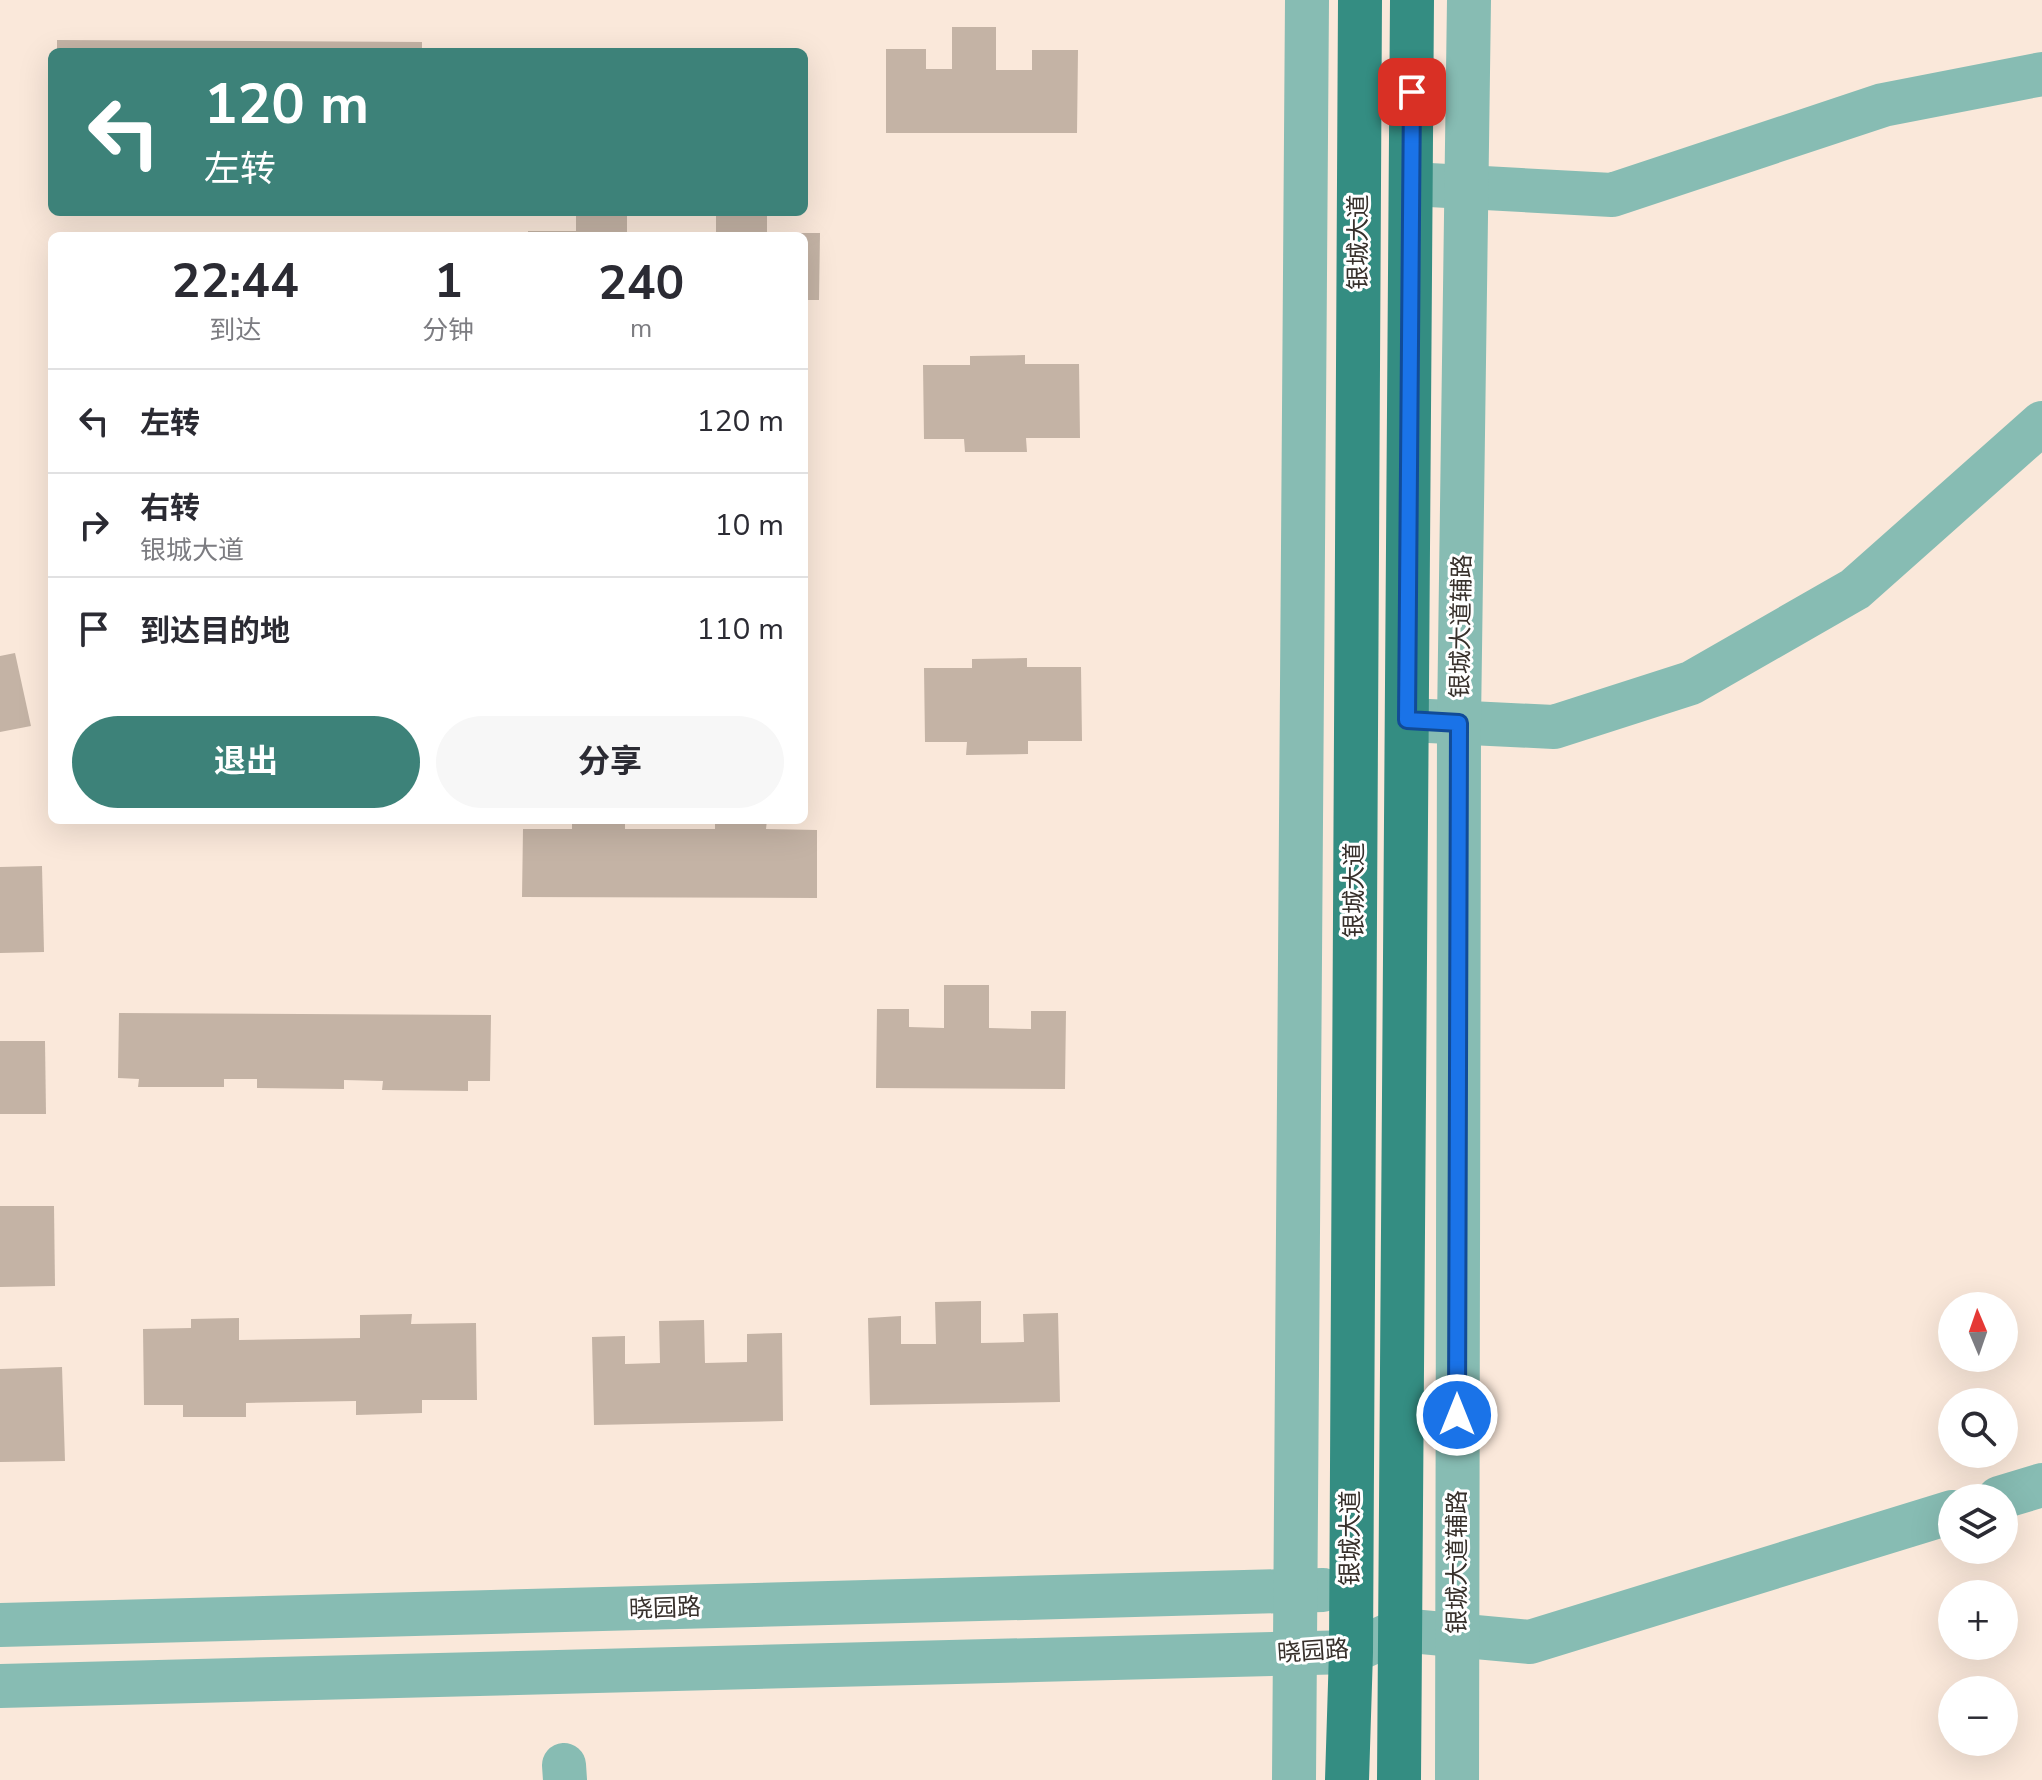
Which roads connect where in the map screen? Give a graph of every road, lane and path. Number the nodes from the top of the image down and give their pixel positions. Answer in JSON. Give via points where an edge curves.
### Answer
{"nodes":[{"id":1,"x":1307,"y":0,"type":"edge"},
{"id":2,"x":1360,"y":0,"type":"edge"},
{"id":3,"x":1412,"y":0,"type":"edge"},
{"id":4,"x":1469,"y":0,"type":"edge"},
{"id":5,"x":2042,"y":74,"type":"edge"},
{"id":6,"x":1411,"y":184,"type":"junction"},
{"id":7,"x":1469,"y":187,"type":"junction"},
{"id":8,"x":2042,"y":423,"type":"edge"},
{"id":9,"x":1407,"y":720,"type":"junction"},
{"id":10,"x":1459,"y":723,"type":"junction"},
{"id":11,"x":2042,"y":1485,"type":"edge"},
{"id":12,"x":2018,"y":1492,"type":"edge"},
{"id":13,"x":1938,"y":1516,"type":"edge"},
{"id":14,"x":1349,"y":1590,"type":"junction"},
{"id":15,"x":1295,"y":1591,"type":"junction"},
{"id":16,"x":0,"y":1625,"type":"edge"},
{"id":17,"x":1400,"y":1630,"type":"junction"},
{"id":18,"x":1457,"y":1635,"type":"junction"},
{"id":19,"x":1351,"y":1652,"type":"junction"},
{"id":20,"x":1295,"y":1653,"type":"junction"},
{"id":21,"x":0,"y":1686,"type":"edge"},
{"id":22,"x":1294,"y":1780,"type":"edge"},
{"id":23,"x":1347,"y":1780,"type":"edge"},
{"id":24,"x":1399,"y":1780,"type":"edge"},
{"id":25,"x":1457,"y":1780,"type":"edge"}],
"edges":[{"from":1,"to":15,"type":"street"},
{"from":2,"to":14,"type":"main road","name":"银城大道"},
{"from":3,"to":6,"type":"main road","name":"银城大道"},
{"from":4,"to":7,"type":"street","name":"银城大道辅路"},
{"from":5,"to":7,"type":"street","via":[[1883,105],[1612,195]]},
{"from":6,"to":7,"type":"street"},
{"from":6,"to":9,"type":"main road","name":"银城大道"},
{"from":7,"to":10,"type":"street","name":"银城大道辅路"},
{"from":8,"to":10,"type":"street","via":[[1855,589],[1691,683],[1554,727]]},
{"from":9,"to":10,"type":"street"},
{"from":9,"to":17,"type":"main road","name":"银城大道"},
{"from":10,"to":18,"type":"street","name":"银城大道辅路"},
{"from":11,"to":12,"type":"street"},
{"from":13,"to":18,"type":"street","via":[[1530,1642]]},
{"from":14,"to":15,"type":"street","name":"晓园路"},
{"from":14,"to":17,"type":"street","name":"晓园路"},
{"from":14,"to":19,"type":"main road","name":"银城大道"},
{"from":15,"to":16,"type":"street","name":"晓园路"},
{"from":15,"to":20,"type":"street"},
{"from":17,"to":18,"type":"street"},
{"from":17,"to":19,"type":"street","name":"晓园路"},
{"from":17,"to":24,"type":"main road","name":"银城大道"},
{"from":18,"to":25,"type":"street","name":"银城大道辅路"},
{"from":19,"to":20,"type":"street","name":"晓园路"},
{"from":19,"to":23,"type":"main road","name":"银城大道"},
{"from":20,"to":21,"type":"street","name":"晓园路"},
{"from":20,"to":22,"type":"street"}]}
